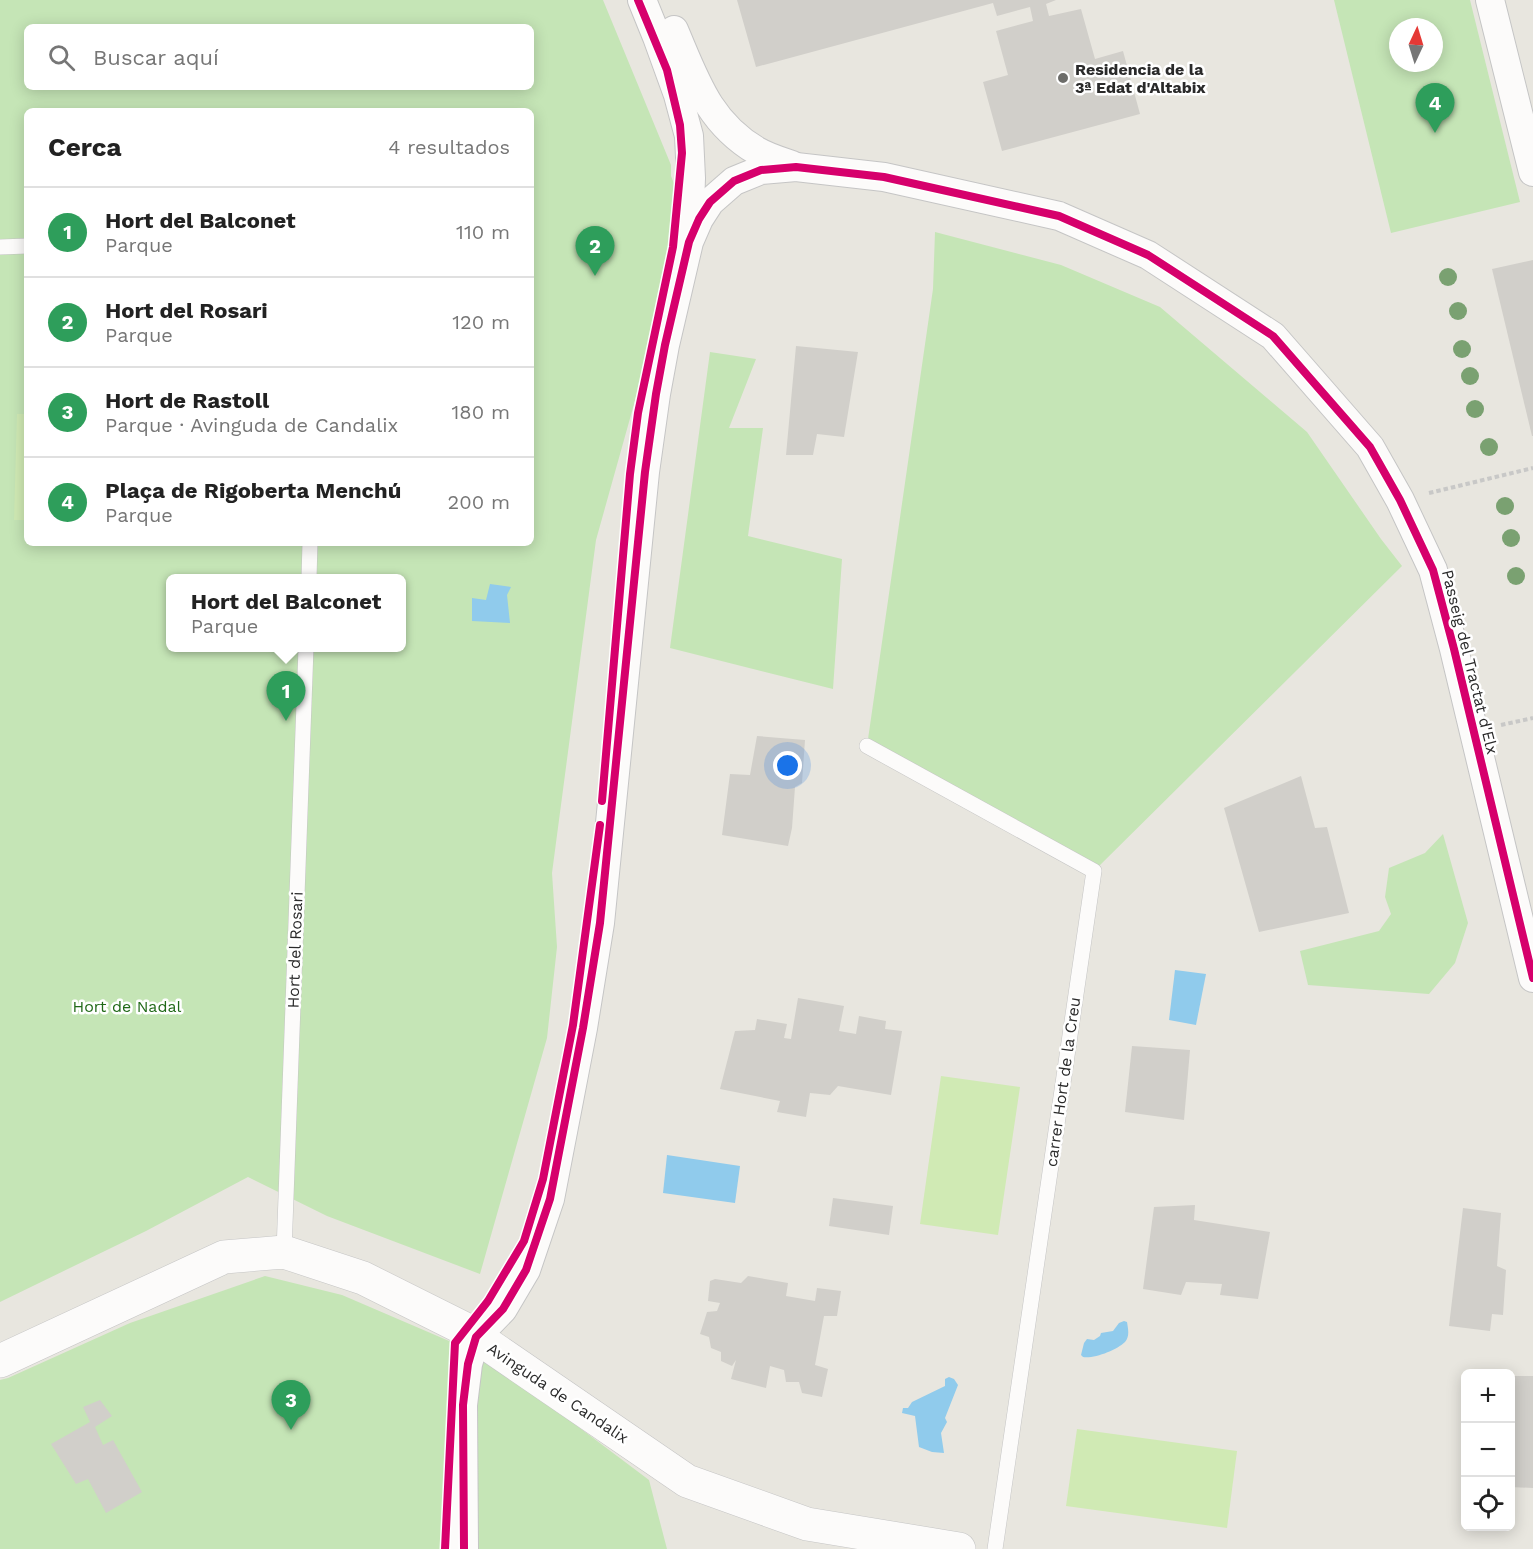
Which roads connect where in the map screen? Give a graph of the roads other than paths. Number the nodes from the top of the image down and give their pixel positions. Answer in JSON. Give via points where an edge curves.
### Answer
{"nodes":[{"id":1,"x":642,"y":0,"type":"edge"},
{"id":2,"x":663,"y":0,"type":"edge"},
{"id":3,"x":1490,"y":0,"type":"edge"},
{"id":4,"x":796,"y":167,"type":"junction"},
{"id":5,"x":1533,"y":172,"type":"edge"},
{"id":6,"x":689,"y":242,"type":"junction"},
{"id":7,"x":24,"y":246,"type":"edge"},
{"id":8,"x":0,"y":247,"type":"edge"},
{"id":9,"x":310,"y":546,"type":"edge"},
{"id":10,"x":309,"y":574,"type":"edge"},
{"id":11,"x":306,"y":652,"type":"edge"},
{"id":12,"x":867,"y":746,"type":"dead end"},
{"id":13,"x":1533,"y":978,"type":"edge"},
{"id":14,"x":284,"y":1252,"type":"junction"},
{"id":15,"x":476,"y":1337,"type":"junction"},
{"id":16,"x":0,"y":1361,"type":"edge"},
{"id":17,"x":464,"y":1549,"type":"edge"},
{"id":18,"x":959,"y":1549,"type":"edge"},
{"id":19,"x":995,"y":1549,"type":"edge"}],
"edges":[{"from":1,"to":6,"type":"street","via":[[678,94],[689,136]]},
{"from":2,"to":4,"type":"street","via":[[700,93],[716,117],[758,152]]},
{"from":3,"to":5,"type":"street"},
{"from":4,"to":6,"type":"street","via":[[761,170],[734,181],[710,202]]},
{"from":4,"to":13,"type":"street","name":"Passeig del Tractat d'Elx","via":[[884,177],[1059,216],[1148,255],[1273,336],[1370,447],[1433,570]]},
{"from":6,"to":15,"type":"street","via":[[654,405],[600,923],[550,1198],[526,1270],[503,1309]]},
{"from":7,"to":8,"type":"lane"},
{"from":9,"to":10,"type":"lane"},
{"from":11,"to":14,"type":"lane","name":"Hort del Rosari"},
{"from":12,"to":19,"type":"lane","name":"carrer Hort de la Creu","via":[[1094,871]]},
{"from":14,"to":15,"type":"main road","name":"Avinguda de Candalix","via":[[363,1278]]},
{"from":14,"to":16,"type":"main road","name":"Avinguda de Candalix","via":[[224,1257]]},
{"from":15,"to":17,"type":"street","via":[[463,1405]]},
{"from":15,"to":18,"type":"main road","name":"Avinguda de Candalix","via":[[687,1481],[807,1524]]}]}
